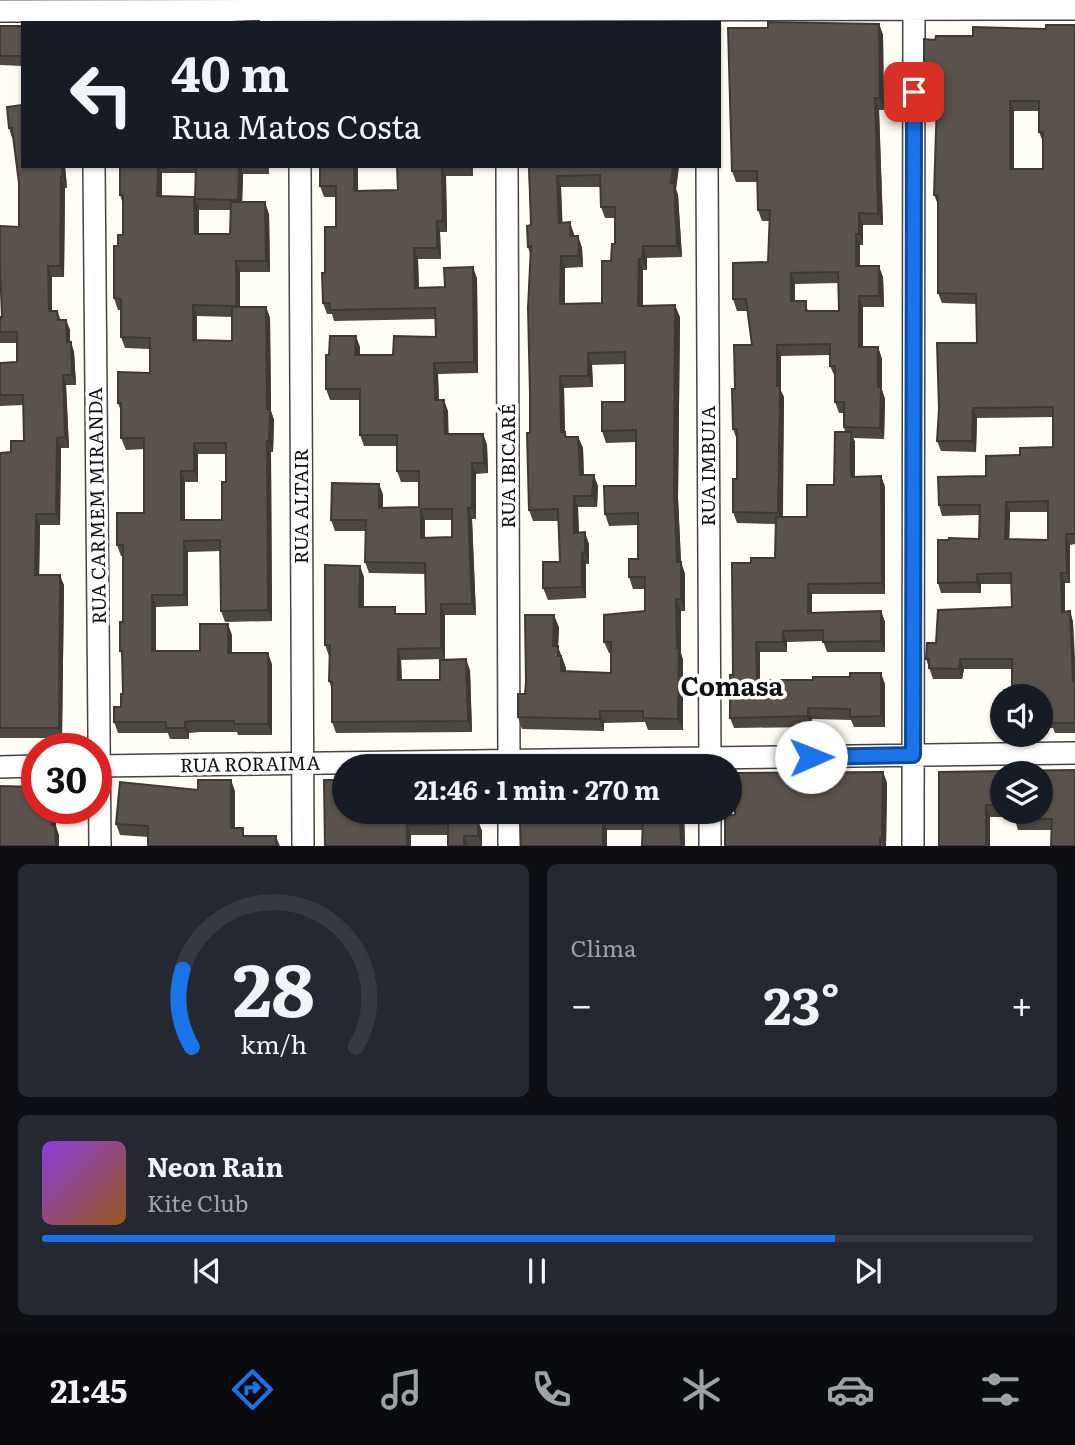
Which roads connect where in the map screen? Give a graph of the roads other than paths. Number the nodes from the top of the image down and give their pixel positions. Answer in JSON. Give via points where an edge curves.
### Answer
{"nodes":[{"id":1,"x":914,"y":5,"type":"edge"},
{"id":2,"x":1075,"y":9,"type":"edge"},
{"id":3,"x":0,"y":11,"type":"edge"},
{"id":4,"x":92,"y":11,"type":"edge"},
{"id":5,"x":299,"y":11,"type":"edge"},
{"id":6,"x":506,"y":11,"type":"edge"},
{"id":7,"x":706,"y":11,"type":"edge"},
{"id":8,"x":94,"y":168,"type":"edge"},
{"id":9,"x":300,"y":168,"type":"edge"},
{"id":10,"x":507,"y":168,"type":"edge"},
{"id":11,"x":707,"y":168,"type":"edge"},
{"id":12,"x":98,"y":733,"type":"edge"},
{"id":13,"x":1075,"y":753,"type":"edge"},
{"id":14,"x":509,"y":754,"type":"edge"},
{"id":15,"x":710,"y":754,"type":"edge"},
{"id":16,"x":913,"y":755,"type":"junction"},
{"id":17,"x":742,"y":761,"type":"edge"},
{"id":18,"x":303,"y":763,"type":"junction"},
{"id":19,"x":332,"y":763,"type":"edge"},
{"id":20,"x":21,"y":766,"type":"edge"},
{"id":21,"x":112,"y":766,"type":"edge"},
{"id":22,"x":0,"y":767,"type":"edge"},
{"id":23,"x":99,"y":824,"type":"edge"},
{"id":24,"x":509,"y":824,"type":"edge"},
{"id":25,"x":710,"y":824,"type":"edge"},
{"id":26,"x":100,"y":846,"type":"edge"},
{"id":27,"x":303,"y":846,"type":"edge"},
{"id":28,"x":509,"y":846,"type":"edge"},
{"id":29,"x":710,"y":846,"type":"edge"},
{"id":30,"x":913,"y":846,"type":"edge"}],
"edges":[{"from":1,"to":2,"type":"street"},
{"from":1,"to":7,"type":"street"},
{"from":1,"to":16,"type":"street"},
{"from":3,"to":4,"type":"street"},
{"from":4,"to":5,"type":"street"},
{"from":5,"to":6,"type":"street"},
{"from":6,"to":7,"type":"street"},
{"from":8,"to":12,"type":"street","name":"RUA CARMEM MIRANDA"},
{"from":9,"to":18,"type":"street","name":"RUA ALTAIR"},
{"from":10,"to":14,"type":"street","name":"RUA IBICARÉ"},
{"from":11,"to":15,"type":"street","name":"RUA IMBUIA"},
{"from":13,"to":16,"type":"street","name":"RUA RORAIMA"},
{"from":16,"to":17,"type":"street","name":"RUA RORAIMA"},
{"from":16,"to":30,"type":"street"},
{"from":18,"to":19,"type":"street","name":"RUA RORAIMA"},
{"from":18,"to":21,"type":"street","name":"RUA RORAIMA"},
{"from":18,"to":27,"type":"street","name":"RUA ALTAIR"},
{"from":20,"to":22,"type":"street"},
{"from":23,"to":26,"type":"street","name":"RUA CARMEM MIRANDA"},
{"from":24,"to":28,"type":"street"},
{"from":25,"to":29,"type":"street"}]}
